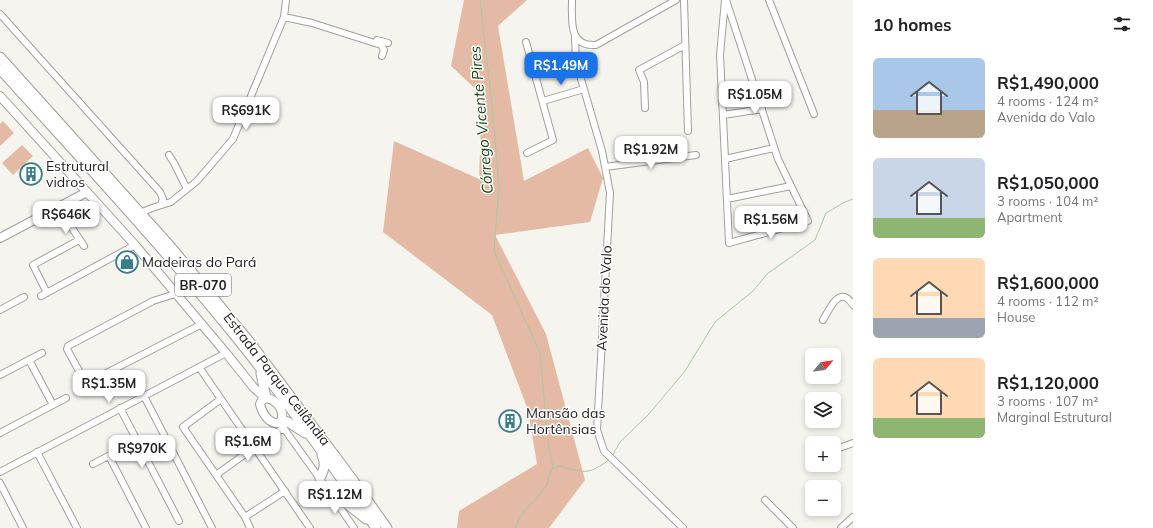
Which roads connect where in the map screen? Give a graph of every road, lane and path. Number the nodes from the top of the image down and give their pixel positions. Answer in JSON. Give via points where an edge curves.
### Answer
{"nodes":[{"id":1,"x":286,"y":0,"type":"edge"},
{"id":2,"x":572,"y":0,"type":"edge"},
{"id":3,"x":676,"y":0,"type":"edge"},
{"id":4,"x":684,"y":0,"type":"edge"},
{"id":5,"x":726,"y":0,"type":"edge"},
{"id":6,"x":769,"y":0,"type":"edge"},
{"id":7,"x":0,"y":14,"type":"edge"},
{"id":8,"x":285,"y":15,"type":"junction"},
{"id":9,"x":575,"y":37,"type":"junction"},
{"id":10,"x":526,"y":42,"type":"dead end"},
{"id":11,"x":388,"y":43,"type":"dead end"},
{"id":12,"x":685,"y":45,"type":"junction"},
{"id":13,"x":382,"y":56,"type":"dead end"},
{"id":14,"x":0,"y":57,"type":"edge"},
{"id":15,"x":0,"y":69,"type":"edge"},
{"id":16,"x":584,"y":89,"type":"junction"},
{"id":17,"x":0,"y":96,"type":"edge"},
{"id":18,"x":543,"y":101,"type":"junction"},
{"id":19,"x":645,"y":108,"type":"dead end"},
{"id":20,"x":762,"y":109,"type":"junction"},
{"id":21,"x":814,"y":114,"type":"dead end"},
{"id":22,"x":723,"y":115,"type":"junction"},
{"id":23,"x":688,"y":131,"type":"dead end"},
{"id":24,"x":774,"y":148,"type":"junction"},
{"id":25,"x":527,"y":153,"type":"dead end"},
{"id":26,"x":169,"y":155,"type":"dead end"},
{"id":27,"x":696,"y":155,"type":"dead end"},
{"id":28,"x":725,"y":159,"type":"junction"},
{"id":29,"x":605,"y":167,"type":"junction"},
{"id":30,"x":791,"y":186,"type":"junction"},
{"id":31,"x":187,"y":189,"type":"junction"},
{"id":32,"x":87,"y":192,"type":"junction"},
{"id":33,"x":727,"y":199,"type":"junction"},
{"id":34,"x":161,"y":205,"type":"junction"},
{"id":35,"x":55,"y":209,"type":"junction"},
{"id":36,"x":140,"y":213,"type":"junction"},
{"id":37,"x":0,"y":238,"type":"edge"},
{"id":38,"x":80,"y":240,"type":"junction"},
{"id":39,"x":135,"y":245,"type":"junction"},
{"id":40,"x":84,"y":246,"type":"dead end"},
{"id":41,"x":47,"y":293,"type":"junction"},
{"id":42,"x":172,"y":294,"type":"junction"},
{"id":43,"x":41,"y":296,"type":"dead end"},
{"id":44,"x":24,"y":297,"type":"dead end"},
{"id":45,"x":853,"y":305,"type":"edge"},
{"id":46,"x":0,"y":310,"type":"edge"},
{"id":47,"x":824,"y":320,"type":"dead end"},
{"id":48,"x":202,"y":324,"type":"junction"},
{"id":49,"x":42,"y":353,"type":"dead end"},
{"id":50,"x":226,"y":353,"type":"junction"},
{"id":51,"x":29,"y":360,"type":"junction"},
{"id":52,"x":258,"y":366,"type":"junction"},
{"id":53,"x":199,"y":367,"type":"junction"},
{"id":54,"x":0,"y":375,"type":"edge"},
{"id":55,"x":144,"y":396,"type":"junction"},
{"id":56,"x":66,"y":398,"type":"dead end"},
{"id":57,"x":264,"y":398,"type":"junction"},
{"id":58,"x":221,"y":399,"type":"junction"},
{"id":59,"x":53,"y":405,"type":"junction"},
{"id":60,"x":120,"y":408,"type":"junction"},
{"id":61,"x":282,"y":424,"type":"junction"},
{"id":62,"x":0,"y":433,"type":"edge"},
{"id":63,"x":137,"y":441,"type":"junction"},
{"id":64,"x":315,"y":442,"type":"junction"},
{"id":65,"x":853,"y":443,"type":"edge"},
{"id":66,"x":842,"y":446,"type":"dead end"},
{"id":67,"x":253,"y":447,"type":"junction"},
{"id":68,"x":38,"y":452,"type":"junction"},
{"id":69,"x":109,"y":456,"type":"junction"},
{"id":70,"x":93,"y":464,"type":"dead end"},
{"id":71,"x":0,"y":472,"type":"edge"},
{"id":72,"x":216,"y":475,"type":"junction"},
{"id":73,"x":320,"y":478,"type":"junction"},
{"id":74,"x":0,"y":483,"type":"edge"},
{"id":75,"x":285,"y":491,"type":"junction"},
{"id":76,"x":330,"y":493,"type":"junction"},
{"id":77,"x":765,"y":500,"type":"dead end"},
{"id":78,"x":246,"y":517,"type":"junction"},
{"id":79,"x":853,"y":517,"type":"edge"},
{"id":80,"x":179,"y":521,"type":"dead end"},
{"id":81,"x":375,"y":527,"type":"edge"},
{"id":82,"x":23,"y":528,"type":"edge"},
{"id":83,"x":77,"y":528,"type":"edge"},
{"id":84,"x":146,"y":528,"type":"edge"},
{"id":85,"x":212,"y":528,"type":"edge"},
{"id":86,"x":250,"y":528,"type":"edge"},
{"id":87,"x":310,"y":528,"type":"edge"},
{"id":88,"x":354,"y":528,"type":"edge"},
{"id":89,"x":387,"y":528,"type":"edge"},
{"id":90,"x":683,"y":528,"type":"edge"},
{"id":91,"x":793,"y":528,"type":"edge"},
{"id":92,"x":841,"y":528,"type":"edge"}],
"edges":[{"from":1,"to":8,"type":"street"},
{"from":2,"to":9,"type":"street","name":"Avenida do Valo"},
{"from":3,"to":9,"type":"street","via":[[596,45],[582,44]]},
{"from":4,"to":12,"type":"street"},
{"from":5,"to":20,"type":"street"},
{"from":5,"to":22,"type":"street","via":[[720,55]]},
{"from":6,"to":21,"type":"street"},
{"from":7,"to":34,"type":"street","via":[[160,192],[163,198]]},
{"from":8,"to":11,"type":"street"},
{"from":8,"to":13,"type":"street","via":[[381,45],[384,50]]},
{"from":8,"to":31,"type":"street","via":[[233,139]]},
{"from":9,"to":16,"type":"street","name":"Avenida do Valo","via":[[576,62]]},
{"from":10,"to":18,"type":"street"},
{"from":12,"to":19,"type":"street","via":[[639,70],[644,82]]},
{"from":12,"to":23,"type":"street"},
{"from":14,"to":36,"type":"highway","name":"Estrada Parque Ceilândia","number":"BR-070"},
{"from":15,"to":52,"type":"highway","name":"Estrada Parque Ceilândia","number":"BR-070","via":[[165,252]]},
{"from":16,"to":18,"type":"street"},
{"from":16,"to":29,"type":"street","name":"Avenida do Valo"},
{"from":17,"to":32,"type":"main road"},
{"from":18,"to":25,"type":"street","via":[[553,140]]},
{"from":20,"to":22,"type":"street"},
{"from":20,"to":24,"type":"street"},
{"from":22,"to":28,"type":"street"},
{"from":24,"to":28,"type":"street"},
{"from":24,"to":30,"type":"street"},
{"from":26,"to":31,"type":"street"},
{"from":27,"to":29,"type":"street"},
{"from":28,"to":33,"type":"street"},
{"from":29,"to":90,"type":"street","name":"Avenida do Valo","via":[[610,194],[597,430],[604,450]]},
{"from":30,"to":33,"type":"street"},
{"from":30,"to":33,"type":"street","via":[[808,221],[729,243]]},
{"from":31,"to":34,"type":"street","via":[[171,202]]},
{"from":32,"to":35,"type":"main road"},
{"from":32,"to":39,"type":"main road"},
{"from":34,"to":36,"type":"street"},
{"from":35,"to":37,"type":"main road"},
{"from":35,"to":38,"type":"street"},
{"from":36,"to":89,"type":"highway","name":"Estrada Parque Ceilândia","number":"BR-070","via":[[264,360]]},
{"from":38,"to":40,"type":"street"},
{"from":38,"to":41,"type":"street","via":[[33,265]]},
{"from":39,"to":41,"type":"street"},
{"from":39,"to":42,"type":"main road"},
{"from":41,"to":43,"type":"street"},
{"from":42,"to":48,"type":"main road"},
{"from":42,"to":48,"type":"street","via":[[153,301],[68,346],[67,349],[85,382]]},
{"from":44,"to":46,"type":"street"},
{"from":45,"to":47,"type":"street","via":[[846,297],[841,296],[835,300]]},
{"from":48,"to":50,"type":"main road"},
{"from":49,"to":51,"type":"street"},
{"from":50,"to":53,"type":"street"},
{"from":50,"to":57,"type":"main road"},
{"from":51,"to":54,"type":"street"},
{"from":51,"to":59,"type":"street"},
{"from":52,"to":57,"type":"highway","via":[[264,385]]},
{"from":52,"to":64,"type":"highway","name":"Estrada Parque Ceilândia","number":"BR-070"},
{"from":53,"to":55,"type":"street"},
{"from":53,"to":58,"type":"street"},
{"from":55,"to":60,"type":"street"},
{"from":55,"to":85,"type":"street"},
{"from":56,"to":59,"type":"street"},
{"from":57,"to":61,"type":"main road","via":[[274,400],[278,405],[282,414]]},
{"from":57,"to":61,"type":"main road","via":[[260,407],[264,415],[272,422]]},
{"from":58,"to":67,"type":"street"},
{"from":58,"to":72,"type":"street","via":[[183,427]]},
{"from":59,"to":62,"type":"street"},
{"from":60,"to":63,"type":"street"},
{"from":60,"to":68,"type":"street"},
{"from":61,"to":64,"type":"highway","via":[[294,425]]},
{"from":61,"to":67,"type":"street"},
{"from":61,"to":73,"type":"street"},
{"from":63,"to":69,"type":"street"},
{"from":63,"to":80,"type":"street"},
{"from":64,"to":73,"type":"highway","via":[[324,459],[324,469]]},
{"from":64,"to":81,"type":"highway","name":"Estrada Parque Ceilândia","number":"BR-070"},
{"from":65,"to":66,"type":"street"},
{"from":67,"to":72,"type":"street"},
{"from":67,"to":75,"type":"street"},
{"from":68,"to":71,"type":"street"},
{"from":68,"to":83,"type":"street"},
{"from":69,"to":70,"type":"street"},
{"from":69,"to":84,"type":"street"},
{"from":72,"to":78,"type":"street"},
{"from":73,"to":76,"type":"street"},
{"from":74,"to":82,"type":"street"},
{"from":75,"to":78,"type":"street"},
{"from":75,"to":87,"type":"street"},
{"from":76,"to":81,"type":"highway"},
{"from":76,"to":88,"type":"street"},
{"from":77,"to":91,"type":"street"},
{"from":78,"to":86,"type":"street"},
{"from":79,"to":92,"type":"street"}]}
